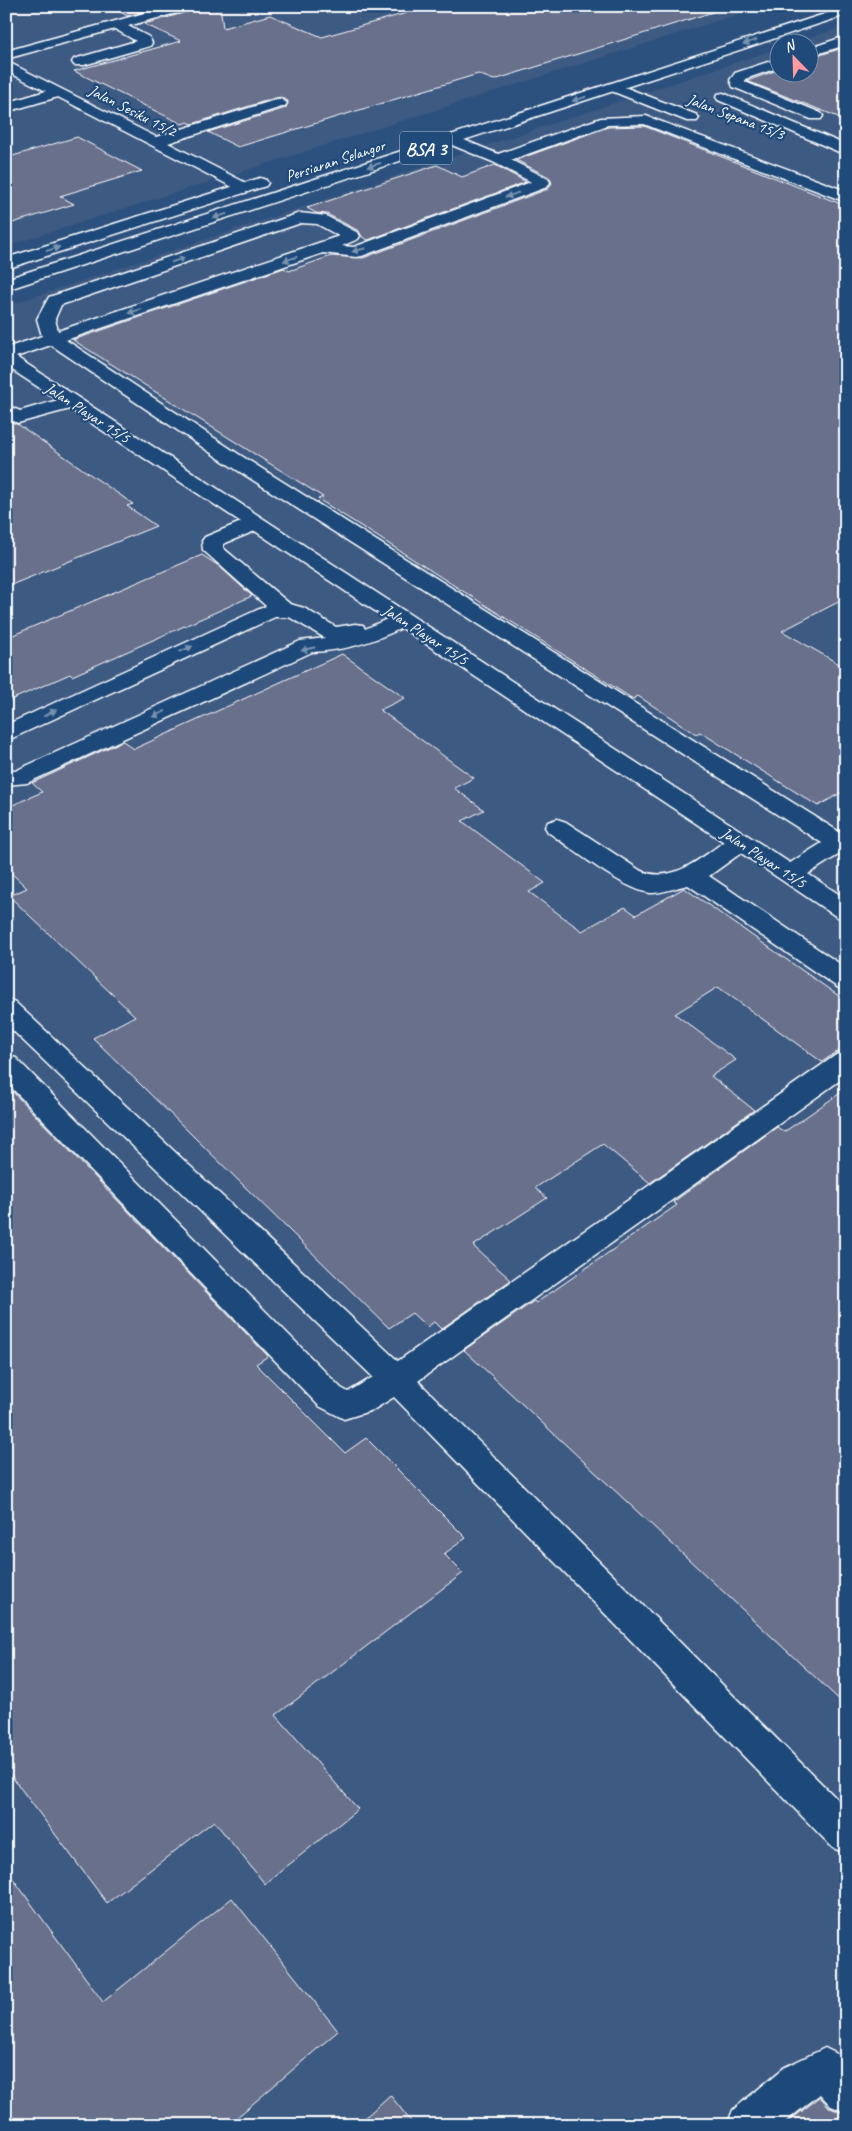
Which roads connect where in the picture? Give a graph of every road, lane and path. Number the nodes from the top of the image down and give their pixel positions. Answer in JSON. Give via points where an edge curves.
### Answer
{"nodes":[{"id":1,"x":186,"y":6,"type":"edge"},
{"id":2,"x":817,"y":6,"type":"edge"},
{"id":3,"x":846,"y":11,"type":"edge"},
{"id":4,"x":116,"y":25,"type":"junction"},
{"id":5,"x":846,"y":40,"type":"edge"},
{"id":6,"x":820,"y":49,"type":"edge"},
{"id":7,"x":666,"y":54,"type":"dead end"},
{"id":8,"x":6,"y":55,"type":"edge"},
{"id":9,"x":80,"y":62,"type":"dead end"},
{"id":10,"x":6,"y":65,"type":"edge"},
{"id":11,"x":770,"y":66,"type":"edge"},
{"id":12,"x":614,"y":87,"type":"junction"},
{"id":13,"x":60,"y":92,"type":"junction"},
{"id":14,"x":722,"y":97,"type":"dead end"},
{"id":15,"x":280,"y":102,"type":"dead end"},
{"id":16,"x":6,"y":108,"type":"edge"},
{"id":17,"x":707,"y":124,"type":"dead end"},
{"id":18,"x":790,"y":126,"type":"junction"},
{"id":19,"x":452,"y":140,"type":"junction"},
{"id":20,"x":156,"y":142,"type":"junction"},
{"id":21,"x":846,"y":151,"type":"edge"},
{"id":22,"x":498,"y":159,"type":"junction"},
{"id":23,"x":272,"y":179,"type":"dead end"},
{"id":24,"x":244,"y":188,"type":"junction"},
{"id":25,"x":846,"y":197,"type":"edge"},
{"id":26,"x":320,"y":249,"type":"junction"},
{"id":27,"x":6,"y":264,"type":"edge"},
{"id":28,"x":6,"y":285,"type":"edge"},
{"id":29,"x":52,"y":338,"type":"junction"},
{"id":30,"x":6,"y":354,"type":"edge"},
{"id":31,"x":6,"y":358,"type":"edge"},
{"id":32,"x":73,"y":402,"type":"junction"},
{"id":33,"x":6,"y":411,"type":"edge"},
{"id":34,"x":257,"y":523,"type":"junction"},
{"id":35,"x":282,"y":608,"type":"junction"},
{"id":36,"x":398,"y":615,"type":"junction"},
{"id":37,"x":6,"y":734,"type":"edge"},
{"id":38,"x":6,"y":778,"type":"edge"},
{"id":39,"x":557,"y":827,"type":"dead end"},
{"id":40,"x":843,"y":841,"type":"edge"},
{"id":41,"x":741,"y":842,"type":"junction"},
{"id":42,"x":790,"y":874,"type":"junction"},
{"id":43,"x":692,"y":876,"type":"junction"},
{"id":44,"x":846,"y":911,"type":"edge"},
{"id":45,"x":846,"y":981,"type":"edge"},
{"id":46,"x":6,"y":1008,"type":"edge"},
{"id":47,"x":846,"y":1062,"type":"edge"},
{"id":48,"x":6,"y":1065,"type":"edge"},
{"id":49,"x":396,"y":1379,"type":"junction"},
{"id":50,"x":846,"y":1835,"type":"edge"},
{"id":51,"x":846,"y":2091,"type":"edge"},
{"id":52,"x":748,"y":2125,"type":"edge"}],
"edges":[{"from":1,"to":4,"type":"main road"},
{"from":2,"to":7,"type":"main road"},
{"from":3,"to":12,"type":"main road","name":"Persiaran Selangor","number":"BSA 3","one_way":true},
{"from":4,"to":8,"type":"main road"},
{"from":4,"to":9,"type":"main road","via":[[145,43]]},
{"from":5,"to":6,"type":"main road"},
{"from":10,"to":13,"type":"main road","name":"Jalan Sesiku 15/2"},
{"from":11,"to":18,"type":"main road","via":[[737,80],[743,87],[817,117]]},
{"from":12,"to":17,"type":"main road","name":"Jalan Sepana 15/3"},
{"from":12,"to":19,"type":"main road","name":"Persiaran Selangor","number":"BSA 3","one_way":true},
{"from":13,"to":16,"type":"main road"},
{"from":13,"to":20,"type":"main road","name":"Jalan Sesiku 15/2"},
{"from":14,"to":18,"type":"main road"},
{"from":15,"to":20,"type":"main road"},
{"from":18,"to":21,"type":"main road"},
{"from":19,"to":22,"type":"main road"},
{"from":19,"to":28,"type":"main road","name":"Persiaran Selangor","number":"BSA 3","one_way":true},
{"from":20,"to":24,"type":"main road","name":"Jalan Sesiku 15/2"},
{"from":22,"to":25,"type":"main road","via":[[606,121],[646,120]]},
{"from":22,"to":26,"type":"main road","one_way":true,"via":[[542,182],[356,252]]},
{"from":23,"to":24,"type":"main road","name":"Persiaran Selangor"},
{"from":27,"to":24,"type":"main road","name":"Persiaran Selangor","one_way":true},
{"from":26,"to":29,"type":"main road","one_way":true},
{"from":29,"to":26,"type":"main road","one_way":true,"via":[[45,324],[46,312],[55,302],[300,218],[320,219],[352,236]]},
{"from":29,"to":30,"type":"main road"},
{"from":29,"to":40,"type":"main road","via":[[234,458]]},
{"from":31,"to":32,"type":"main road","name":"Jalan Playar 15/5"},
{"from":32,"to":33,"type":"main road","via":[[18,417]]},
{"from":32,"to":34,"type":"main road","name":"Jalan Playar 15/5"},
{"from":34,"to":35,"type":"main road","via":[[212,541],[213,550]]},
{"from":34,"to":36,"type":"main road","name":"Jalan Playar 15/5"},
{"from":35,"to":36,"type":"main road","via":[[297,611],[333,634]]},
{"from":37,"to":35,"type":"main road","one_way":true,"via":[[141,669]]},
{"from":36,"to":38,"type":"main road","one_way":true,"via":[[372,636],[308,646],[20,778]]},
{"from":36,"to":41,"type":"main road","name":"Jalan Playar 15/5"},
{"from":39,"to":43,"type":"main road","via":[[632,877],[652,885]]},
{"from":40,"to":42,"type":"main road"},
{"from":41,"to":42,"type":"main road","name":"Jalan Playar 15/5"},
{"from":41,"to":43,"type":"main road"},
{"from":42,"to":44,"type":"main road","name":"Jalan Playar 15/5"},
{"from":43,"to":45,"type":"main road"},
{"from":46,"to":49,"type":"main road"},
{"from":47,"to":49,"type":"main road"},
{"from":48,"to":49,"type":"main road","via":[[330,1397],[344,1406],[362,1401]]},
{"from":49,"to":50,"type":"main road"},
{"from":51,"to":52,"type":"main road","via":[[825,2069],[800,2082]]}]}
